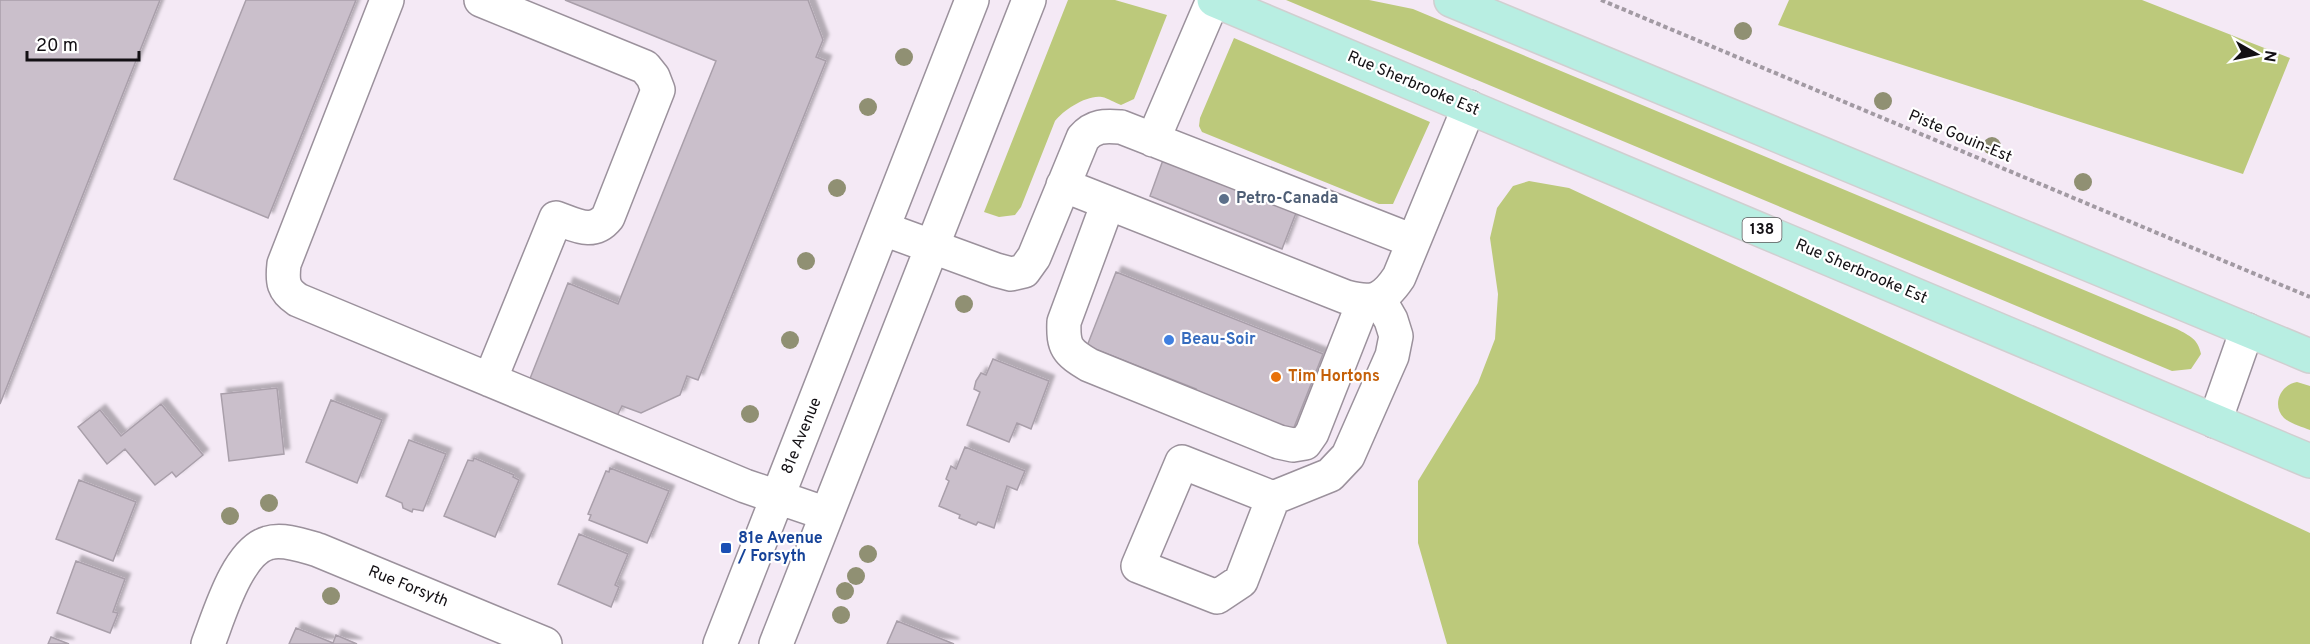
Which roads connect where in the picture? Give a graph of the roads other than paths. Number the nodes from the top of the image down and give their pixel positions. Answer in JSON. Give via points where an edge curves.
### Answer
{"nodes":[{"id":1,"x":387,"y":0,"type":"edge"},
{"id":2,"x":482,"y":0,"type":"edge"},
{"id":3,"x":972,"y":0,"type":"edge"},
{"id":4,"x":1029,"y":0,"type":"edge"},
{"id":5,"x":1213,"y":0,"type":"edge"},
{"id":6,"x":1451,"y":0,"type":"edge"},
{"id":7,"x":947,"y":68,"type":"junction"},
{"id":8,"x":995,"y":88,"type":"junction"},
{"id":9,"x":1469,"y":107,"type":"junction"},
{"id":10,"x":1153,"y":140,"type":"junction"},
{"id":11,"x":1063,"y":185,"type":"junction"},
{"id":12,"x":1108,"y":203,"type":"junction"},
{"id":13,"x":884,"y":229,"type":"junction"},
{"id":14,"x":1413,"y":241,"type":"junction"},
{"id":15,"x":933,"y":246,"type":"junction"},
{"id":16,"x":1371,"y":300,"type":"junction"},
{"id":17,"x":2247,"y":330,"type":"junction"},
{"id":18,"x":2310,"y":356,"type":"edge"},
{"id":19,"x":490,"y":380,"type":"junction"},
{"id":20,"x":2215,"y":421,"type":"junction"},
{"id":21,"x":2310,"y":461,"type":"edge"},
{"id":22,"x":778,"y":496,"type":"junction"},
{"id":23,"x":1273,"y":498,"type":"dead end"},
{"id":24,"x":827,"y":514,"type":"junction"},
{"id":25,"x":208,"y":644,"type":"edge"},
{"id":26,"x":545,"y":644,"type":"edge"},
{"id":27,"x":720,"y":644,"type":"edge"},
{"id":28,"x":776,"y":644,"type":"edge"}],
"edges":[{"from":1,"to":19,"type":"street","via":[[284,264],[282,280],[286,292],[298,300]]},
{"from":2,"to":19,"type":"street","via":[[645,67],[658,90],[608,217],[591,229],[556,218]]},
{"from":3,"to":7,"type":"street","name":"81e Avenue"},
{"from":4,"to":8,"type":"street"},
{"from":5,"to":9,"type":"main road","name":"Rue Sherbrooke Est","number":"138"},
{"from":5,"to":10,"type":"street"},
{"from":6,"to":17,"type":"main road"},
{"from":7,"to":8,"type":"street"},
{"from":7,"to":13,"type":"street","name":"81e Avenue"},
{"from":8,"to":15,"type":"street"},
{"from":9,"to":14,"type":"street"},
{"from":9,"to":20,"type":"main road","name":"Rue Sherbrooke Est","number":"138"},
{"from":10,"to":11,"type":"street","via":[[1121,127],[1090,130]]},
{"from":10,"to":14,"type":"street"},
{"from":11,"to":12,"type":"street"},
{"from":11,"to":15,"type":"street","via":[[1034,257],[1024,271],[1011,274],[996,270]]},
{"from":12,"to":16,"type":"street","via":[[1346,297]]},
{"from":12,"to":16,"type":"street","via":[[1064,322],[1063,340],[1071,354],[1089,365],[1279,442],[1305,443],[1312,433]]},
{"from":13,"to":15,"type":"street"},
{"from":13,"to":22,"type":"street","name":"81e Avenue"},
{"from":14,"to":16,"type":"street","via":[[1400,277],[1391,289]]},
{"from":15,"to":24,"type":"street"},
{"from":16,"to":23,"type":"street","via":[[1391,320],[1396,336],[1392,356],[1348,456],[1330,475]]},
{"from":17,"to":18,"type":"main road"},
{"from":17,"to":20,"type":"street"},
{"from":19,"to":22,"type":"street","via":[[745,486]]},
{"from":20,"to":21,"type":"main road","name":"Rue Sherbrooke Est","number":"138"},
{"from":22,"to":24,"type":"street"},
{"from":22,"to":27,"type":"street","name":"81e Avenue"},
{"from":24,"to":28,"type":"street"},
{"from":25,"to":26,"type":"street","name":"Rue Forsyth","via":[[247,557],[268,543],[293,543],[318,550]]}]}
